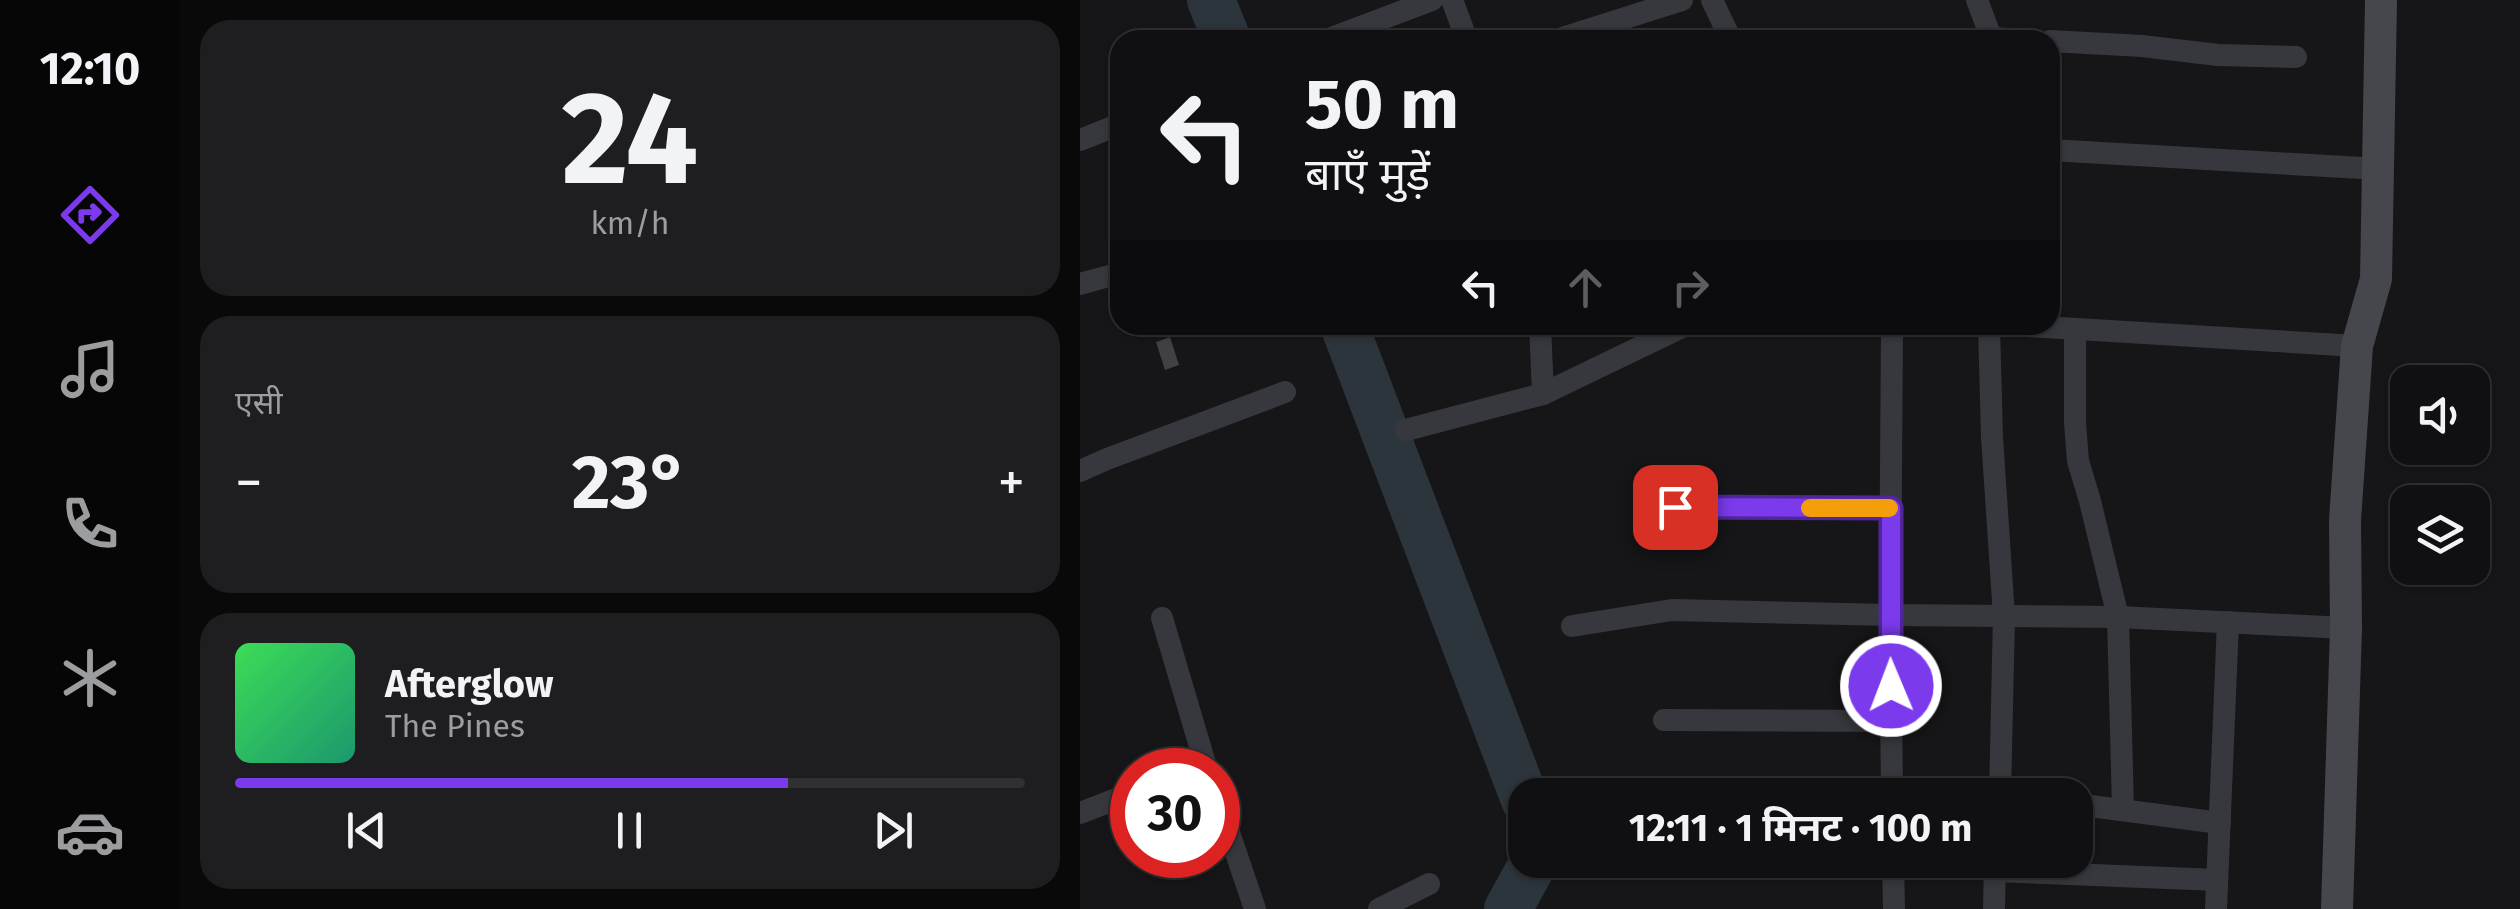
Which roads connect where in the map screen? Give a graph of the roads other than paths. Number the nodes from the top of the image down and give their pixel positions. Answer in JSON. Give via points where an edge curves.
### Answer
{"nodes":[{"id":1,"x":1432,"y":0,"type":"edge"},
{"id":2,"x":1452,"y":0,"type":"edge"},
{"id":3,"x":1682,"y":0,"type":"edge"},
{"id":4,"x":1712,"y":0,"type":"edge"},
{"id":5,"x":1977,"y":0,"type":"edge"},
{"id":6,"x":2382,"y":0,"type":"edge"},
{"id":7,"x":1351,"y":30,"type":"edge"},
{"id":8,"x":1463,"y":30,"type":"edge"},
{"id":9,"x":1588,"y":30,"type":"edge"},
{"id":10,"x":1727,"y":30,"type":"edge"},
{"id":11,"x":1987,"y":30,"type":"edge"},
{"id":12,"x":2060,"y":42,"type":"edge"},
{"id":13,"x":2296,"y":56,"type":"dead end"},
{"id":14,"x":1110,"y":128,"type":"edge"},
{"id":15,"x":1080,"y":140,"type":"edge"},
{"id":16,"x":2060,"y":151,"type":"edge"},
{"id":17,"x":2379,"y":168,"type":"junction"},
{"id":18,"x":1110,"y":275,"type":"edge"},
{"id":19,"x":1080,"y":284,"type":"edge"},
{"id":20,"x":2060,"y":328,"type":"edge"},
{"id":21,"x":2075,"y":329,"type":"junction"},
{"id":22,"x":1540,"y":335,"type":"edge"},
{"id":23,"x":1665,"y":335,"type":"edge"},
{"id":24,"x":1892,"y":335,"type":"edge"},
{"id":25,"x":1989,"y":335,"type":"edge"},
{"id":26,"x":2357,"y":346,"type":"junction"},
{"id":27,"x":1285,"y":392,"type":"dead end"},
{"id":28,"x":1543,"y":394,"type":"junction"},
{"id":29,"x":1406,"y":430,"type":"dead end"},
{"id":30,"x":1080,"y":471,"type":"edge"},
{"id":31,"x":1675,"y":507,"type":"dead end"},
{"id":32,"x":1891,"y":508,"type":"junction"},
{"id":33,"x":1890,"y":616,"type":"junction"},
{"id":34,"x":2004,"y":616,"type":"junction"},
{"id":35,"x":2118,"y":617,"type":"junction"},
{"id":36,"x":1162,"y":618,"type":"dead end"},
{"id":37,"x":2228,"y":622,"type":"junction"},
{"id":38,"x":1572,"y":626,"type":"dead end"},
{"id":39,"x":2346,"y":628,"type":"junction"},
{"id":40,"x":1664,"y":720,"type":"dead end"},
{"id":41,"x":1892,"y":722,"type":"junction"},
{"id":42,"x":1195,"y":748,"type":"edge"},
{"id":43,"x":1892,"y":778,"type":"edge"},
{"id":44,"x":2000,"y":778,"type":"edge"},
{"id":45,"x":1110,"y":801,"type":"edge"},
{"id":46,"x":2093,"y":806,"type":"edge"},
{"id":47,"x":2123,"y":808,"type":"junction"},
{"id":48,"x":1080,"y":813,"type":"edge"},
{"id":49,"x":2220,"y":824,"type":"junction"},
{"id":50,"x":1240,"y":865,"type":"edge"},
{"id":51,"x":2093,"y":872,"type":"edge"},
{"id":52,"x":1893,"y":878,"type":"edge"},
{"id":53,"x":1995,"y":878,"type":"edge"},
{"id":54,"x":2218,"y":880,"type":"junction"},
{"id":55,"x":1430,"y":884,"type":"dead end"},
{"id":56,"x":1255,"y":909,"type":"edge"},
{"id":57,"x":1378,"y":909,"type":"edge"},
{"id":58,"x":1894,"y":909,"type":"edge"},
{"id":59,"x":1994,"y":909,"type":"edge"},
{"id":60,"x":2216,"y":909,"type":"edge"},
{"id":61,"x":2337,"y":909,"type":"edge"}],
"edges":[{"from":1,"to":7,"type":"street"},
{"from":2,"to":8,"type":"street"},
{"from":3,"to":9,"type":"street"},
{"from":4,"to":10,"type":"street"},
{"from":5,"to":11,"type":"street"},
{"from":6,"to":17,"type":"street"},
{"from":12,"to":13,"type":"street"},
{"from":14,"to":15,"type":"street"},
{"from":16,"to":17,"type":"street"},
{"from":17,"to":26,"type":"street","via":[[2376,279]]},
{"from":18,"to":19,"type":"street"},
{"from":20,"to":21,"type":"street"},
{"from":21,"to":26,"type":"street"},
{"from":21,"to":35,"type":"street","via":[[2078,461]]},
{"from":22,"to":28,"type":"street"},
{"from":23,"to":28,"type":"street"},
{"from":24,"to":32,"type":"street"},
{"from":25,"to":34,"type":"street"},
{"from":26,"to":39,"type":"street"},
{"from":27,"to":30,"type":"street"},
{"from":28,"to":29,"type":"street"},
{"from":31,"to":32,"type":"street"},
{"from":32,"to":33,"type":"street"},
{"from":33,"to":34,"type":"street"},
{"from":33,"to":38,"type":"street","via":[[1672,610]]},
{"from":33,"to":41,"type":"street"},
{"from":34,"to":35,"type":"street"},
{"from":34,"to":44,"type":"street"},
{"from":35,"to":37,"type":"street"},
{"from":35,"to":47,"type":"street"},
{"from":36,"to":42,"type":"street"},
{"from":37,"to":39,"type":"street"},
{"from":37,"to":49,"type":"street"},
{"from":39,"to":61,"type":"street"},
{"from":40,"to":41,"type":"street"},
{"from":41,"to":43,"type":"street"},
{"from":45,"to":48,"type":"street"},
{"from":46,"to":47,"type":"street"},
{"from":47,"to":49,"type":"street"},
{"from":49,"to":54,"type":"street"},
{"from":50,"to":56,"type":"street"},
{"from":51,"to":54,"type":"street"},
{"from":52,"to":58,"type":"street"},
{"from":53,"to":59,"type":"street"},
{"from":54,"to":60,"type":"street"},
{"from":55,"to":57,"type":"street"}]}
